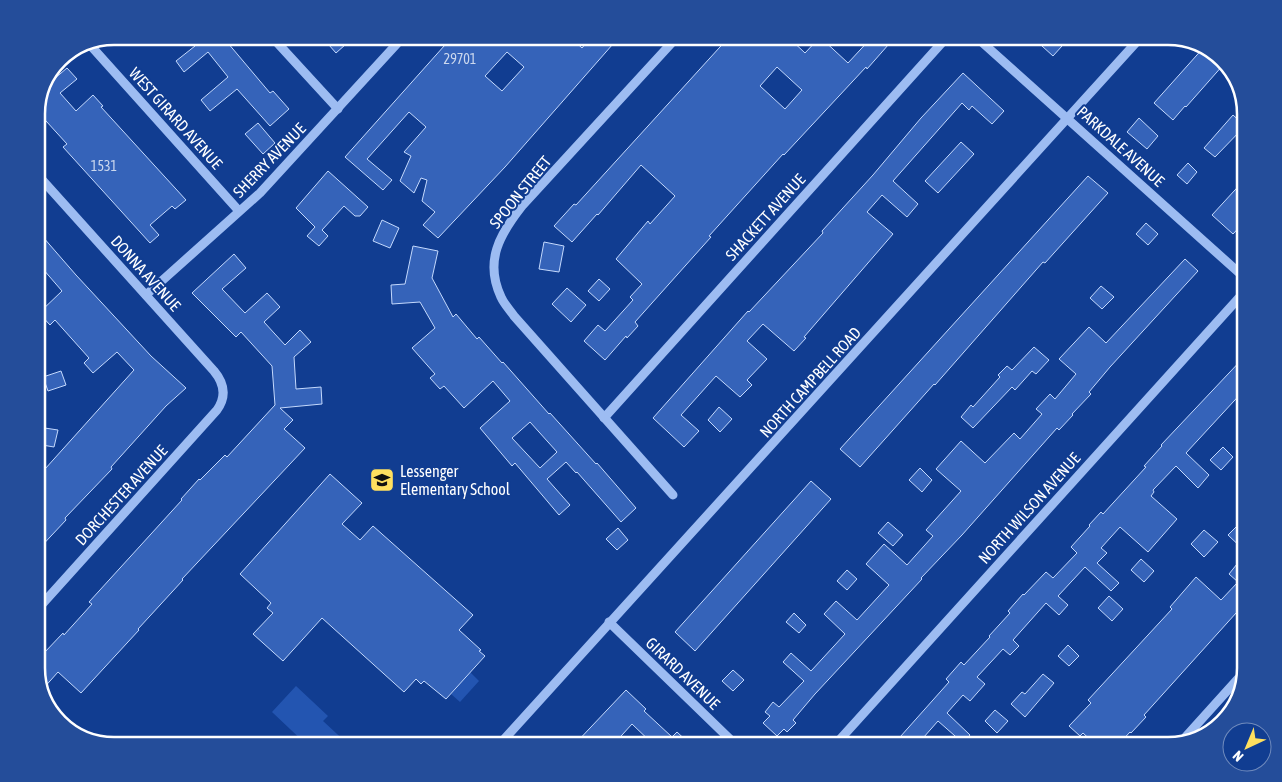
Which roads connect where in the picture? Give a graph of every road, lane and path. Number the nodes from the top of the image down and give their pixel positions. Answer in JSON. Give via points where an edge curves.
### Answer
{"nodes":[{"id":1,"x":279,"y":45,"type":"edge"},
{"id":2,"x":396,"y":45,"type":"edge"},
{"id":3,"x":670,"y":45,"type":"edge"},
{"id":4,"x":940,"y":45,"type":"edge"},
{"id":5,"x":985,"y":45,"type":"edge"},
{"id":6,"x":1134,"y":45,"type":"edge"},
{"id":7,"x":93,"y":49,"type":"edge"},
{"id":8,"x":338,"y":109,"type":"junction"},
{"id":9,"x":1068,"y":119,"type":"junction"},
{"id":10,"x":45,"y":183,"type":"edge"},
{"id":11,"x":240,"y":211,"type":"junction"},
{"id":12,"x":1237,"y":271,"type":"edge"},
{"id":13,"x":146,"y":295,"type":"junction"},
{"id":14,"x":1237,"y":300,"type":"edge"},
{"id":15,"x":224,"y":396,"type":"joint"},
{"id":16,"x":604,"y":418,"type":"junction"},
{"id":17,"x":673,"y":495,"type":"dead end"},
{"id":18,"x":45,"y":601,"type":"edge"},
{"id":19,"x":609,"y":622,"type":"junction"},
{"id":20,"x":1235,"y":682,"type":"edge"},
{"id":21,"x":1188,"y":734,"type":"edge"},
{"id":22,"x":506,"y":737,"type":"edge"},
{"id":23,"x":728,"y":737,"type":"edge"},
{"id":24,"x":842,"y":737,"type":"edge"}],
"edges":[{"from":1,"to":8,"type":"street"},
{"from":2,"to":8,"type":"street","name":"SHERRY AVENUE"},
{"from":3,"to":16,"type":"street","name":"SPOON STREET","via":[[522,206],[498,242],[495,278],[501,297]]},
{"from":4,"to":16,"type":"street","name":"SHACKETT AVENUE"},
{"from":5,"to":9,"type":"street","name":"PARKDALE AVENUE"},
{"from":6,"to":9,"type":"street","name":"NORTH CAMPBELL ROAD"},
{"from":7,"to":11,"type":"street","name":"WEST GIRARD AVENUE"},
{"from":8,"to":11,"type":"street","name":"SHERRY AVENUE"},
{"from":9,"to":12,"type":"street","name":"PARKDALE AVENUE"},
{"from":9,"to":19,"type":"street","name":"NORTH CAMPBELL ROAD"},
{"from":10,"to":13,"type":"street","name":"DONNA AVENUE"},
{"from":11,"to":13,"type":"street","name":"SHERRY AVENUE"},
{"from":13,"to":15,"type":"street","name":"DONNA AVENUE","via":[[220,378]]},
{"from":14,"to":24,"type":"street","name":"NORTH WILSON AVENUE"},
{"from":15,"to":18,"type":"street","name":"DORCHESTER AVENUE","via":[[211,417]]},
{"from":16,"to":17,"type":"street","name":"SPOON STREET"},
{"from":19,"to":22,"type":"street","name":"NORTH CAMPBELL ROAD"},
{"from":19,"to":23,"type":"street","name":"GIRARD AVENUE"},
{"from":20,"to":21,"type":"street"}]}
